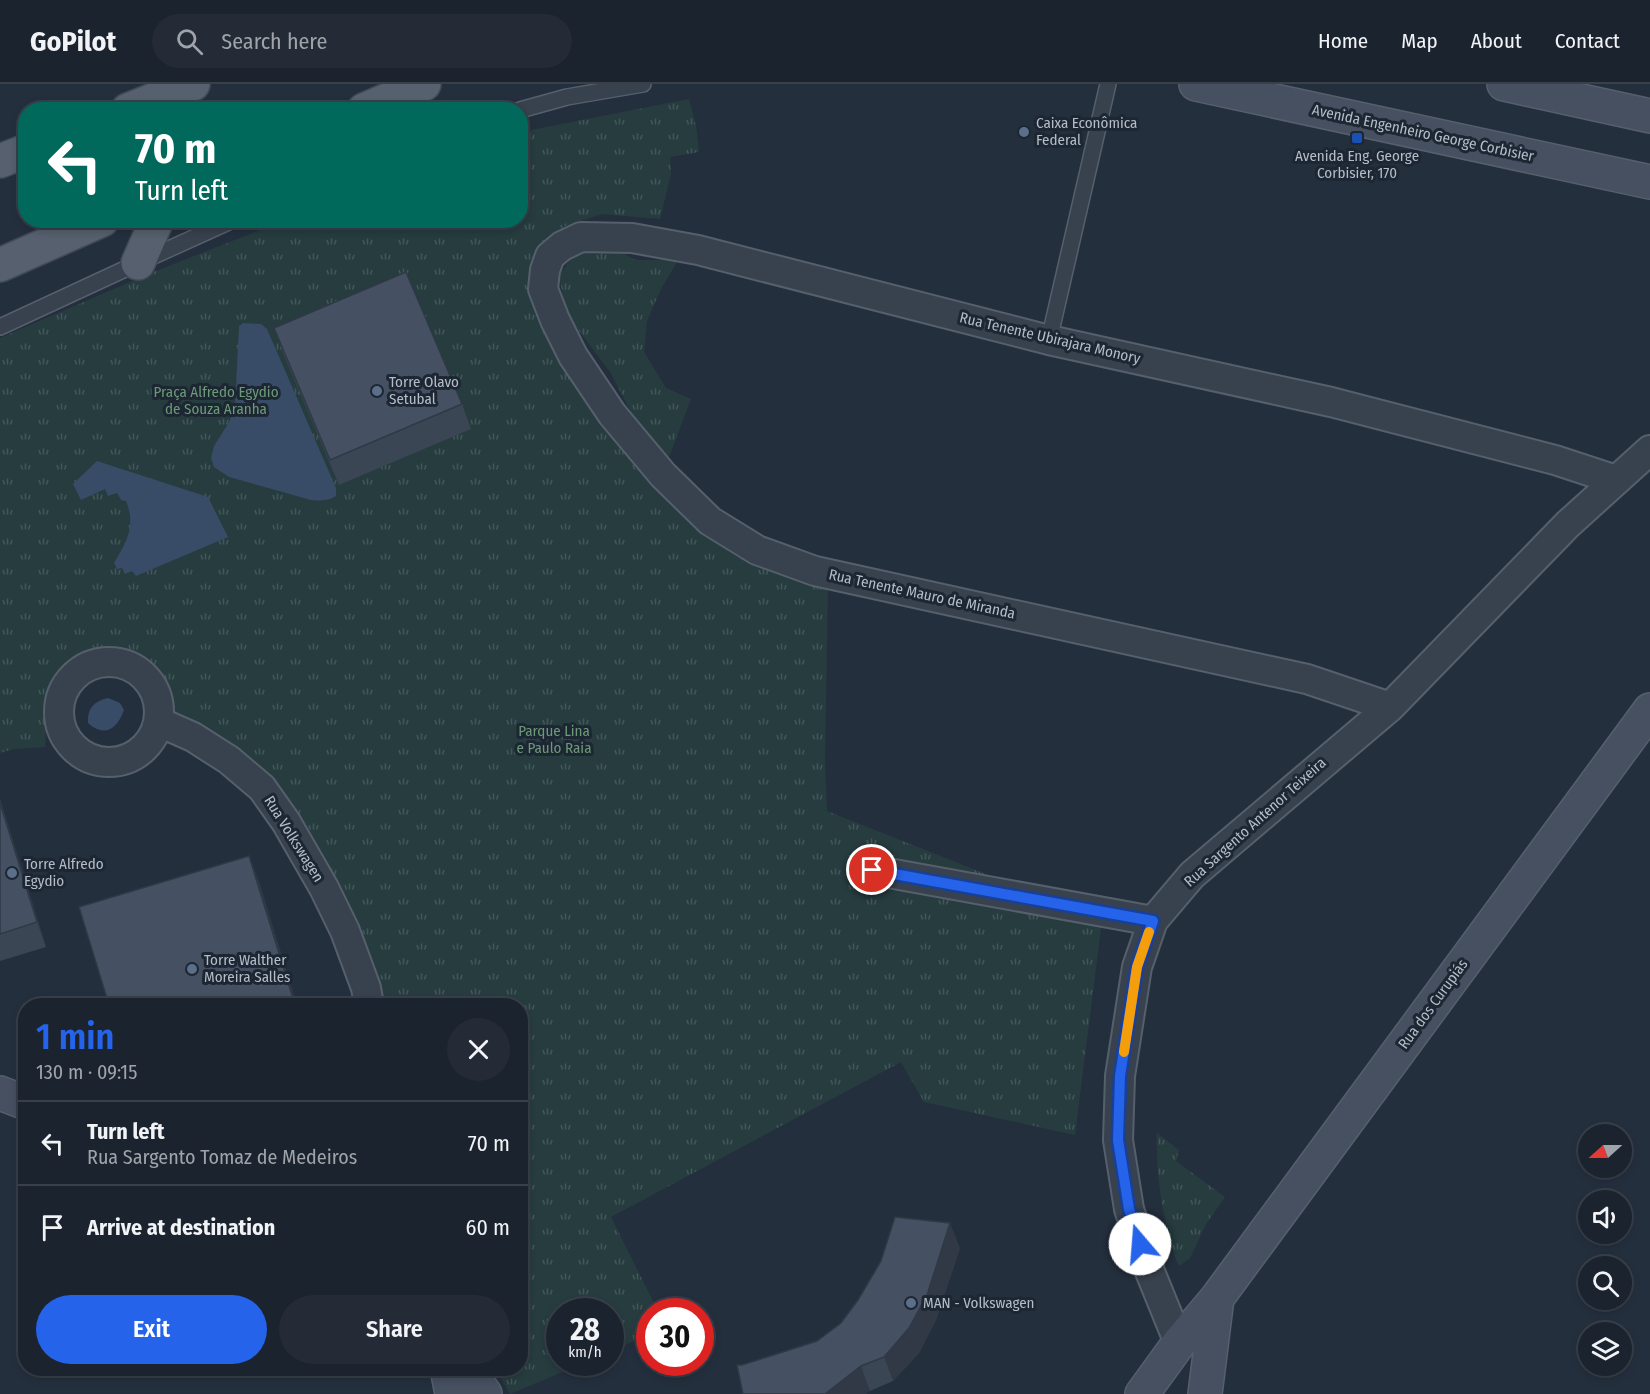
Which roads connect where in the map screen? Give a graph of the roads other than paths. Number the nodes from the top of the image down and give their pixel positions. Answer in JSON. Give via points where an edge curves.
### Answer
{"nodes":[{"id":1,"x":193,"y":84,"type":"edge"},
{"id":2,"x":424,"y":84,"type":"edge"},
{"id":3,"x":643,"y":84,"type":"edge"},
{"id":4,"x":1108,"y":84,"type":"edge"},
{"id":5,"x":1196,"y":84,"type":"edge"},
{"id":6,"x":1504,"y":84,"type":"edge"},
{"id":7,"x":148,"y":102,"type":"edge"},
{"id":8,"x":382,"y":102,"type":"edge"},
{"id":9,"x":528,"y":108,"type":"edge"},
{"id":10,"x":1650,"y":116,"type":"edge"},
{"id":11,"x":18,"y":154,"type":"edge"},
{"id":12,"x":0,"y":161,"type":"edge"},
{"id":13,"x":1650,"y":182,"type":"edge"},
{"id":14,"x":84,"y":228,"type":"edge"},
{"id":15,"x":154,"y":228,"type":"edge"},
{"id":16,"x":215,"y":228,"type":"edge"},
{"id":17,"x":138,"y":262,"type":"junction"},
{"id":18,"x":0,"y":265,"type":"edge"},
{"id":19,"x":555,"y":320,"type":"joint"},
{"id":20,"x":0,"y":327,"type":"edge"},
{"id":21,"x":1049,"y":340,"type":"junction"},
{"id":22,"x":1650,"y":450,"type":"edge"},
{"id":23,"x":1616,"y":480,"type":"junction"},
{"id":24,"x":1390,"y":707,"type":"junction"},
{"id":25,"x":1650,"y":710,"type":"edge"},
{"id":26,"x":159,"y":722,"type":"dead end"},
{"id":27,"x":872,"y":870,"type":"dead end"},
{"id":28,"x":1153,"y":921,"type":"junction"},
{"id":29,"x":368,"y":998,"type":"edge"},
{"id":30,"x":0,"y":1094,"type":"edge"},
{"id":31,"x":18,"y":1100,"type":"edge"},
{"id":32,"x":1216,"y":1298,"type":"junction"},
{"id":33,"x":1179,"y":1343,"type":"junction"},
{"id":34,"x":449,"y":1376,"type":"edge"},
{"id":35,"x":473,"y":1376,"type":"edge"},
{"id":36,"x":452,"y":1394,"type":"edge"},
{"id":37,"x":485,"y":1394,"type":"edge"},
{"id":38,"x":1142,"y":1394,"type":"edge"},
{"id":39,"x":1191,"y":1394,"type":"edge"},
{"id":40,"x":1206,"y":1394,"type":"edge"}],
"edges":[{"from":1,"to":7,"type":"main road"},
{"from":2,"to":8,"type":"main road"},
{"from":3,"to":9,"type":"lane"},
{"from":4,"to":21,"type":"lane"},
{"from":5,"to":13,"type":"street","name":"Avenida Engenheiro George Corbisier"},
{"from":6,"to":10,"type":"street"},
{"from":11,"to":12,"type":"main road"},
{"from":14,"to":18,"type":"main road"},
{"from":15,"to":17,"type":"main road"},
{"from":16,"to":17,"type":"lane"},
{"from":17,"to":20,"type":"lane"},
{"from":19,"to":21,"type":"street","name":"Rua Tenente Ubirajara Monory","via":[[543,289],[550,256],[581,237],[632,238],[698,250]]},
{"from":19,"to":24,"type":"street","name":"Rua Tenente Mauro de Miranda","via":[[573,356],[612,414],[663,475],[710,520],[757,550],[815,571],[1307,680]]},
{"from":21,"to":23,"type":"street","name":"Rua Tenente Ubirajara Monory","via":[[1331,402],[1555,460]]},
{"from":22,"to":23,"type":"street","name":"Rua Sargento Antenor Teixeira"},
{"from":23,"to":24,"type":"street","name":"Rua Sargento Antenor Teixeira"},
{"from":24,"to":28,"type":"street","name":"Rua Sargento Antenor Teixeira","via":[[1192,875]]},
{"from":25,"to":32,"type":"street","name":"Rua dos Curupiás"},
{"from":26,"to":29,"type":"street","name":"Rua Volkswagen","via":[[193,737],[262,788],[324,888],[345,931]]},
{"from":27,"to":28,"type":"street"},
{"from":28,"to":33,"type":"street","name":"Rua Sargento Antenor Teixeira","via":[[1135,978],[1120,1076],[1118,1140],[1129,1209]]},
{"from":30,"to":31,"type":"street"},
{"from":32,"to":33,"type":"street","name":"Rua dos Curupiás"},
{"from":32,"to":40,"type":"street"},
{"from":33,"to":38,"type":"street","name":"Rua dos Curupiás"},
{"from":33,"to":39,"type":"street"},
{"from":34,"to":36,"type":"street"},
{"from":35,"to":37,"type":"street"}]}
